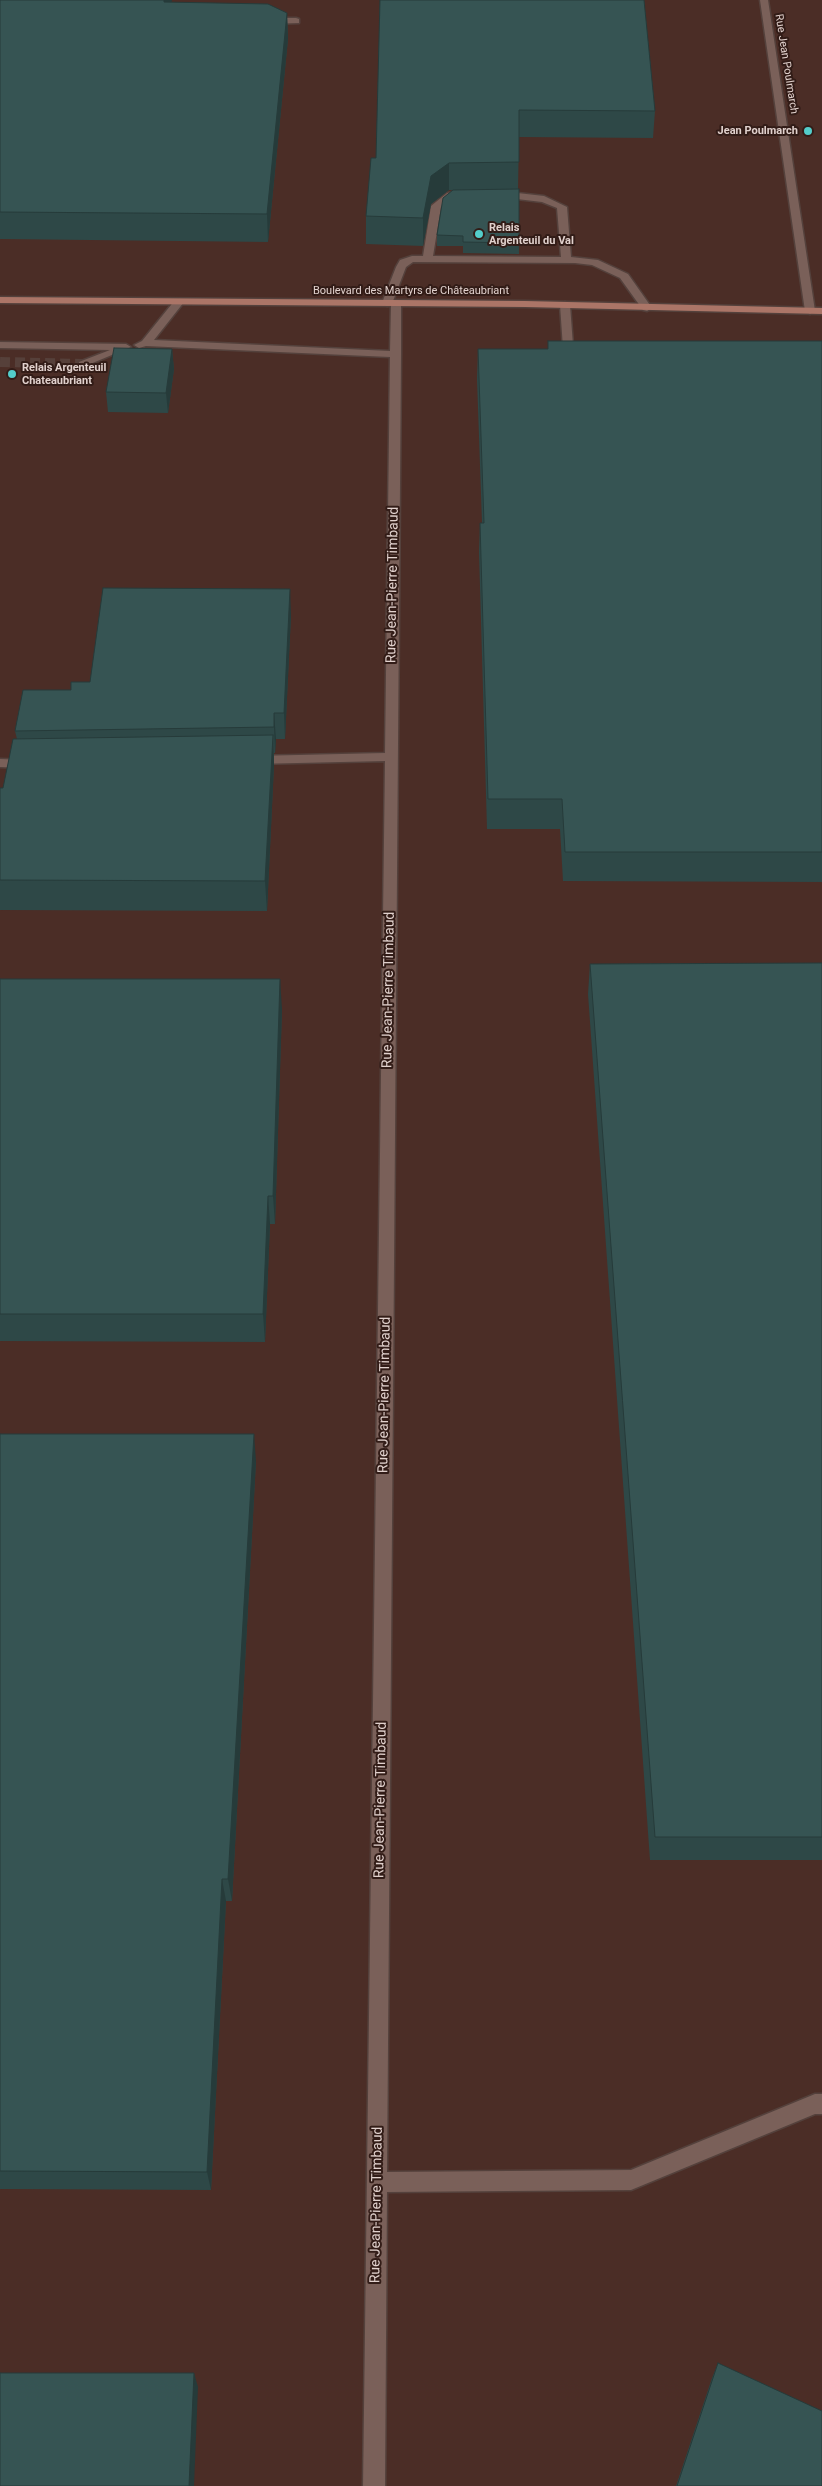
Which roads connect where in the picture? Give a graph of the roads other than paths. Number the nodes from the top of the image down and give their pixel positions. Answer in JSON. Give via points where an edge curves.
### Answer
{"nodes":[{"id":1,"x":764,"y":0,"type":"edge"},
{"id":2,"x":296,"y":21,"type":"dead end"},
{"id":3,"x":260,"y":22,"type":"edge"},
{"id":4,"x":467,"y":194,"type":"edge"},
{"id":5,"x":485,"y":194,"type":"edge"},
{"id":6,"x":428,"y":259,"type":"junction"},
{"id":7,"x":566,"y":260,"type":"junction"},
{"id":8,"x":0,"y":300,"type":"edge"},
{"id":9,"x":179,"y":302,"type":"junction"},
{"id":10,"x":391,"y":303,"type":"junction"},
{"id":11,"x":565,"y":305,"type":"junction"},
{"id":12,"x":647,"y":308,"type":"junction"},
{"id":13,"x":810,"y":311,"type":"junction"},
{"id":14,"x":822,"y":311,"type":"edge"},
{"id":15,"x":146,"y":343,"type":"junction"},
{"id":16,"x":0,"y":345,"type":"edge"},
{"id":17,"x":126,"y":347,"type":"junction"},
{"id":18,"x":597,"y":348,"type":"edge"},
{"id":19,"x":396,"y":354,"type":"junction"},
{"id":20,"x":83,"y":364,"type":"tunnel mouth"},
{"id":21,"x":392,"y":757,"type":"junction"},
{"id":22,"x":242,"y":760,"type":"edge"},
{"id":23,"x":0,"y":763,"type":"edge"},
{"id":24,"x":44,"y":763,"type":"edge"},
{"id":25,"x":822,"y":2104,"type":"edge"},
{"id":26,"x":378,"y":2182,"type":"junction"},
{"id":27,"x":374,"y":2486,"type":"edge"}],
"edges":[{"from":1,"to":13,"type":"street","name":"Rue Jean Poulmarch"},
{"from":2,"to":3,"type":"street"},
{"from":4,"to":6,"type":"street","via":[[450,195],[436,206]]},
{"from":5,"to":7,"type":"street","via":[[544,199],[562,207]]},
{"from":6,"to":7,"type":"street"},
{"from":6,"to":10,"type":"street","via":[[404,262]]},
{"from":7,"to":12,"type":"street","via":[[594,262],[624,276]]},
{"from":8,"to":9,"type":"main road","name":"Boulevard des Martyrs de Châteaubriant"},
{"from":9,"to":10,"type":"main road","name":"Boulevard des Martyrs de Châteaubriant"},
{"from":9,"to":15,"type":"street"},
{"from":10,"to":11,"type":"main road","name":"Boulevard des Martyrs de Châteaubriant"},
{"from":10,"to":19,"type":"street","name":"Rue Jean-Pierre Timbaud"},
{"from":11,"to":12,"type":"main road","name":"Boulevard des Martyrs de Châteaubriant"},
{"from":11,"to":18,"type":"street","via":[[568,348]]},
{"from":12,"to":13,"type":"main road","name":"Boulevard des Martyrs de Châteaubriant"},
{"from":13,"to":14,"type":"main road","name":"Boulevard des Martyrs de Châteaubriant"},
{"from":15,"to":17,"type":"street"},
{"from":15,"to":19,"type":"street"},
{"from":16,"to":17,"type":"street"},
{"from":17,"to":20,"type":"street"},
{"from":19,"to":21,"type":"street","name":"Rue Jean-Pierre Timbaud"},
{"from":21,"to":22,"type":"street"},
{"from":21,"to":26,"type":"street","name":"Rue Jean-Pierre Timbaud"},
{"from":23,"to":24,"type":"street"},
{"from":25,"to":26,"type":"street","via":[[815,2104],[631,2180]]},
{"from":26,"to":27,"type":"street","name":"Rue Jean-Pierre Timbaud"}]}
